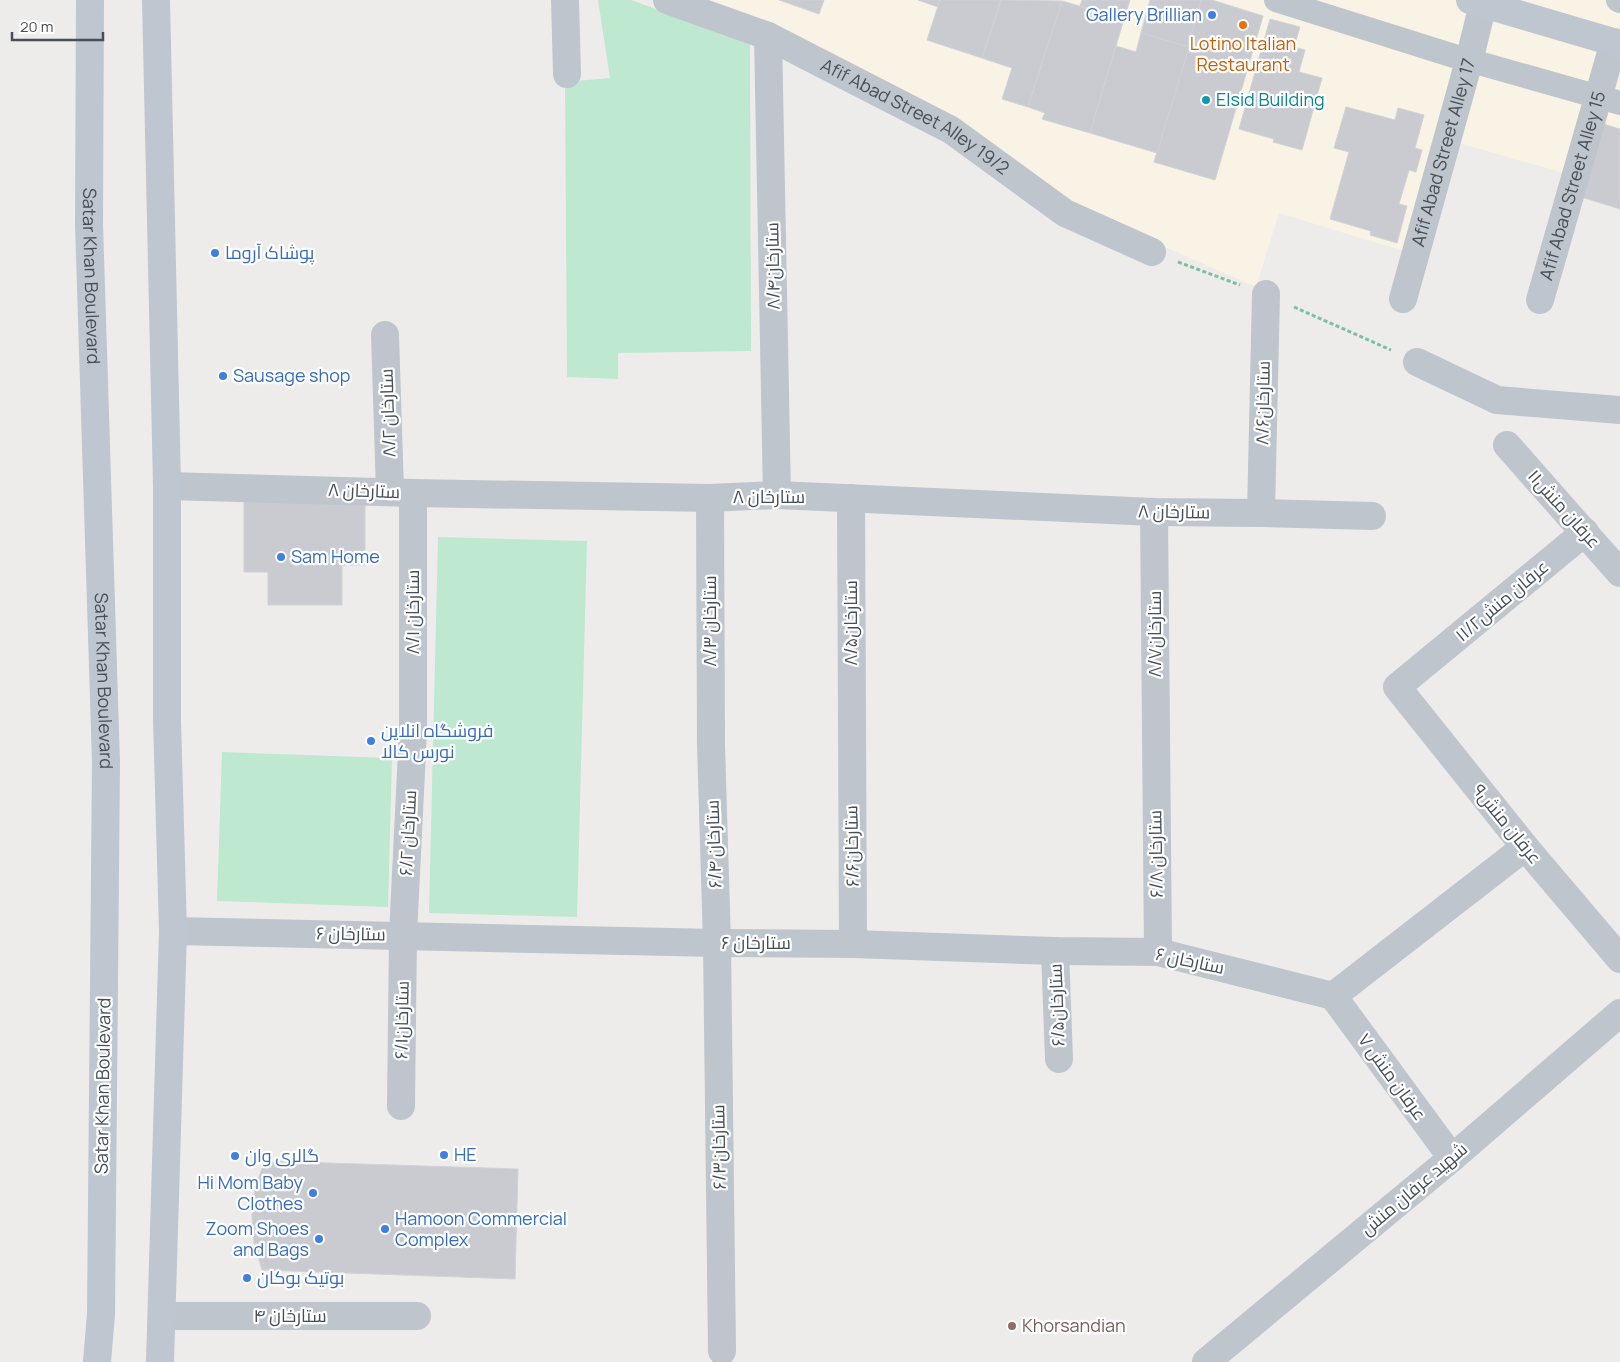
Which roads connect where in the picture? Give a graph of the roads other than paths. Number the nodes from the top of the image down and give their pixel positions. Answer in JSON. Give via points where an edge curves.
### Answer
{"nodes":[{"id":1,"x":90,"y":0,"type":"edge"},
{"id":2,"x":156,"y":0,"type":"edge"},
{"id":3,"x":565,"y":0,"type":"edge"},
{"id":4,"x":667,"y":0,"type":"edge"},
{"id":5,"x":1276,"y":0,"type":"edge"},
{"id":6,"x":1477,"y":2,"type":"edge"},
{"id":7,"x":768,"y":36,"type":"junction"},
{"id":8,"x":1617,"y":43,"type":"edge"},
{"id":9,"x":1469,"y":61,"type":"junction"},
{"id":10,"x":567,"y":74,"type":"dead end"},
{"id":11,"x":1609,"y":100,"type":"edge"},
{"id":12,"x":1152,"y":252,"type":"dead end"},
{"id":13,"x":1266,"y":294,"type":"dead end"},
{"id":14,"x":1403,"y":299,"type":"dead end"},
{"id":15,"x":1540,"y":300,"type":"dead end"},
{"id":16,"x":385,"y":335,"type":"dead end"},
{"id":17,"x":1417,"y":362,"type":"dead end"},
{"id":18,"x":1620,"y":410,"type":"edge"},
{"id":19,"x":1507,"y":445,"type":"dead end"},
{"id":20,"x":167,"y":486,"type":"junction"},
{"id":21,"x":402,"y":492,"type":"junction"},
{"id":22,"x":777,"y":495,"type":"junction"},
{"id":23,"x":710,"y":498,"type":"junction"},
{"id":24,"x":851,"y":498,"type":"junction"},
{"id":25,"x":1154,"y":512,"type":"junction"},
{"id":26,"x":1261,"y":513,"type":"junction"},
{"id":27,"x":1372,"y":516,"type":"dead end"},
{"id":28,"x":1585,"y":532,"type":"junction"},
{"id":29,"x":1620,"y":573,"type":"edge"},
{"id":30,"x":1397,"y":687,"type":"joint"},
{"id":31,"x":413,"y":731,"type":"joint"},
{"id":32,"x":710,"y":745,"type":"joint"},
{"id":33,"x":851,"y":748,"type":"joint"},
{"id":34,"x":1155,"y":755,"type":"joint"},
{"id":35,"x":1524,"y":847,"type":"junction"},
{"id":36,"x":173,"y":932,"type":"junction"},
{"id":37,"x":403,"y":935,"type":"junction"},
{"id":38,"x":717,"y":943,"type":"junction"},
{"id":39,"x":853,"y":944,"type":"junction"},
{"id":40,"x":1055,"y":951,"type":"junction"},
{"id":41,"x":1158,"y":952,"type":"junction"},
{"id":42,"x":1620,"y":959,"type":"edge"},
{"id":43,"x":1333,"y":996,"type":"junction"},
{"id":44,"x":1620,"y":1013,"type":"edge"},
{"id":45,"x":1059,"y":1059,"type":"dead end"},
{"id":46,"x":401,"y":1106,"type":"dead end"},
{"id":47,"x":1452,"y":1158,"type":"junction"},
{"id":48,"x":162,"y":1316,"type":"junction"},
{"id":49,"x":418,"y":1316,"type":"dead end"},
{"id":50,"x":722,"y":1350,"type":"dead end"},
{"id":51,"x":97,"y":1362,"type":"edge"},
{"id":52,"x":160,"y":1362,"type":"edge"},
{"id":53,"x":1206,"y":1362,"type":"edge"}],
"edges":[{"from":1,"to":51,"type":"main road","name":"Satar Khan Boulevard","via":[[89,224],[106,762],[101,1314]]},
{"from":2,"to":20,"type":"main road"},
{"from":3,"to":10,"type":"street"},
{"from":4,"to":7,"type":"street","name":"Afif Abad Street Alley 19/2"},
{"from":5,"to":9,"type":"street"},
{"from":6,"to":8,"type":"main road"},
{"from":6,"to":9,"type":"street","name":"Afif Abad Street Alley 17"},
{"from":7,"to":12,"type":"street","name":"Afif Abad Street Alley 19/2","via":[[951,130],[1065,213]]},
{"from":7,"to":22,"type":"street","name":"ستارخان۸/۴"},
{"from":8,"to":11,"type":"street","name":"Afif Abad Street Alley 15"},
{"from":9,"to":11,"type":"street"},
{"from":9,"to":14,"type":"street","name":"Afif Abad Street Alley 17"},
{"from":11,"to":15,"type":"street","name":"Afif Abad Street Alley 15"},
{"from":13,"to":26,"type":"street","name":"ستارخان۸/۶"},
{"from":16,"to":21,"type":"street","name":"ستارخان ۸/۲"},
{"from":17,"to":18,"type":"street","via":[[1497,400]]},
{"from":19,"to":28,"type":"street","name":"عرفان منش۱۱"},
{"from":20,"to":21,"type":"street","name":"ستارخان ۸"},
{"from":20,"to":36,"type":"main road","via":[[167,720]]},
{"from":21,"to":23,"type":"street","name":"ستارخان ۸"},
{"from":21,"to":31,"type":"street","name":"ستارخان ۸/۱"},
{"from":22,"to":23,"type":"street","name":"ستارخان ۸"},
{"from":22,"to":24,"type":"street","name":"ستارخان ۸"},
{"from":23,"to":32,"type":"street","name":"ستارخان ۸/۳"},
{"from":24,"to":25,"type":"street","name":"ستارخان ۸"},
{"from":24,"to":33,"type":"street","name":"ستارخان۸/۵"},
{"from":25,"to":26,"type":"street","name":"ستارخان ۸"},
{"from":25,"to":34,"type":"street","name":"ستارخان۸/۷"},
{"from":26,"to":27,"type":"street","name":"ستارخان ۸"},
{"from":28,"to":29,"type":"street","name":"عرفان منش۱۱"},
{"from":28,"to":30,"type":"street","name":"عرفان منش۱۱/۲"},
{"from":30,"to":35,"type":"street","name":"عرفان منش۹"},
{"from":31,"to":37,"type":"street","name":"ستارخان ۶/۲"},
{"from":32,"to":38,"type":"street","name":"ستارخان ۶/۴"},
{"from":33,"to":39,"type":"street","name":"ستارخان۶/۶"},
{"from":34,"to":41,"type":"street","name":"ستارخان ۶/۸"},
{"from":35,"to":42,"type":"street","name":"عرفان منش۹"},
{"from":35,"to":43,"type":"street"},
{"from":36,"to":37,"type":"street","name":"ستارخان ۶"},
{"from":36,"to":48,"type":"main road"},
{"from":37,"to":38,"type":"street","name":"ستارخان ۶"},
{"from":37,"to":46,"type":"street","name":"ستارخان۶/۱"},
{"from":38,"to":39,"type":"street","name":"ستارخان ۶"},
{"from":38,"to":50,"type":"street","name":"ستارخان۶/۳"},
{"from":39,"to":40,"type":"street","name":"ستارخان ۶"},
{"from":40,"to":41,"type":"street","name":"ستارخان ۶"},
{"from":40,"to":45,"type":"street","name":"ستارخان۶/۵"},
{"from":41,"to":43,"type":"street","name":"ستارخان ۶"},
{"from":43,"to":47,"type":"street","name":"عرفان منش ۷"},
{"from":44,"to":47,"type":"street","name":"شهید عرفان منش"},
{"from":47,"to":53,"type":"street","name":"شهید عرفان منش"},
{"from":48,"to":49,"type":"street","name":"۴ ستارخان"},
{"from":48,"to":52,"type":"main road"}]}
